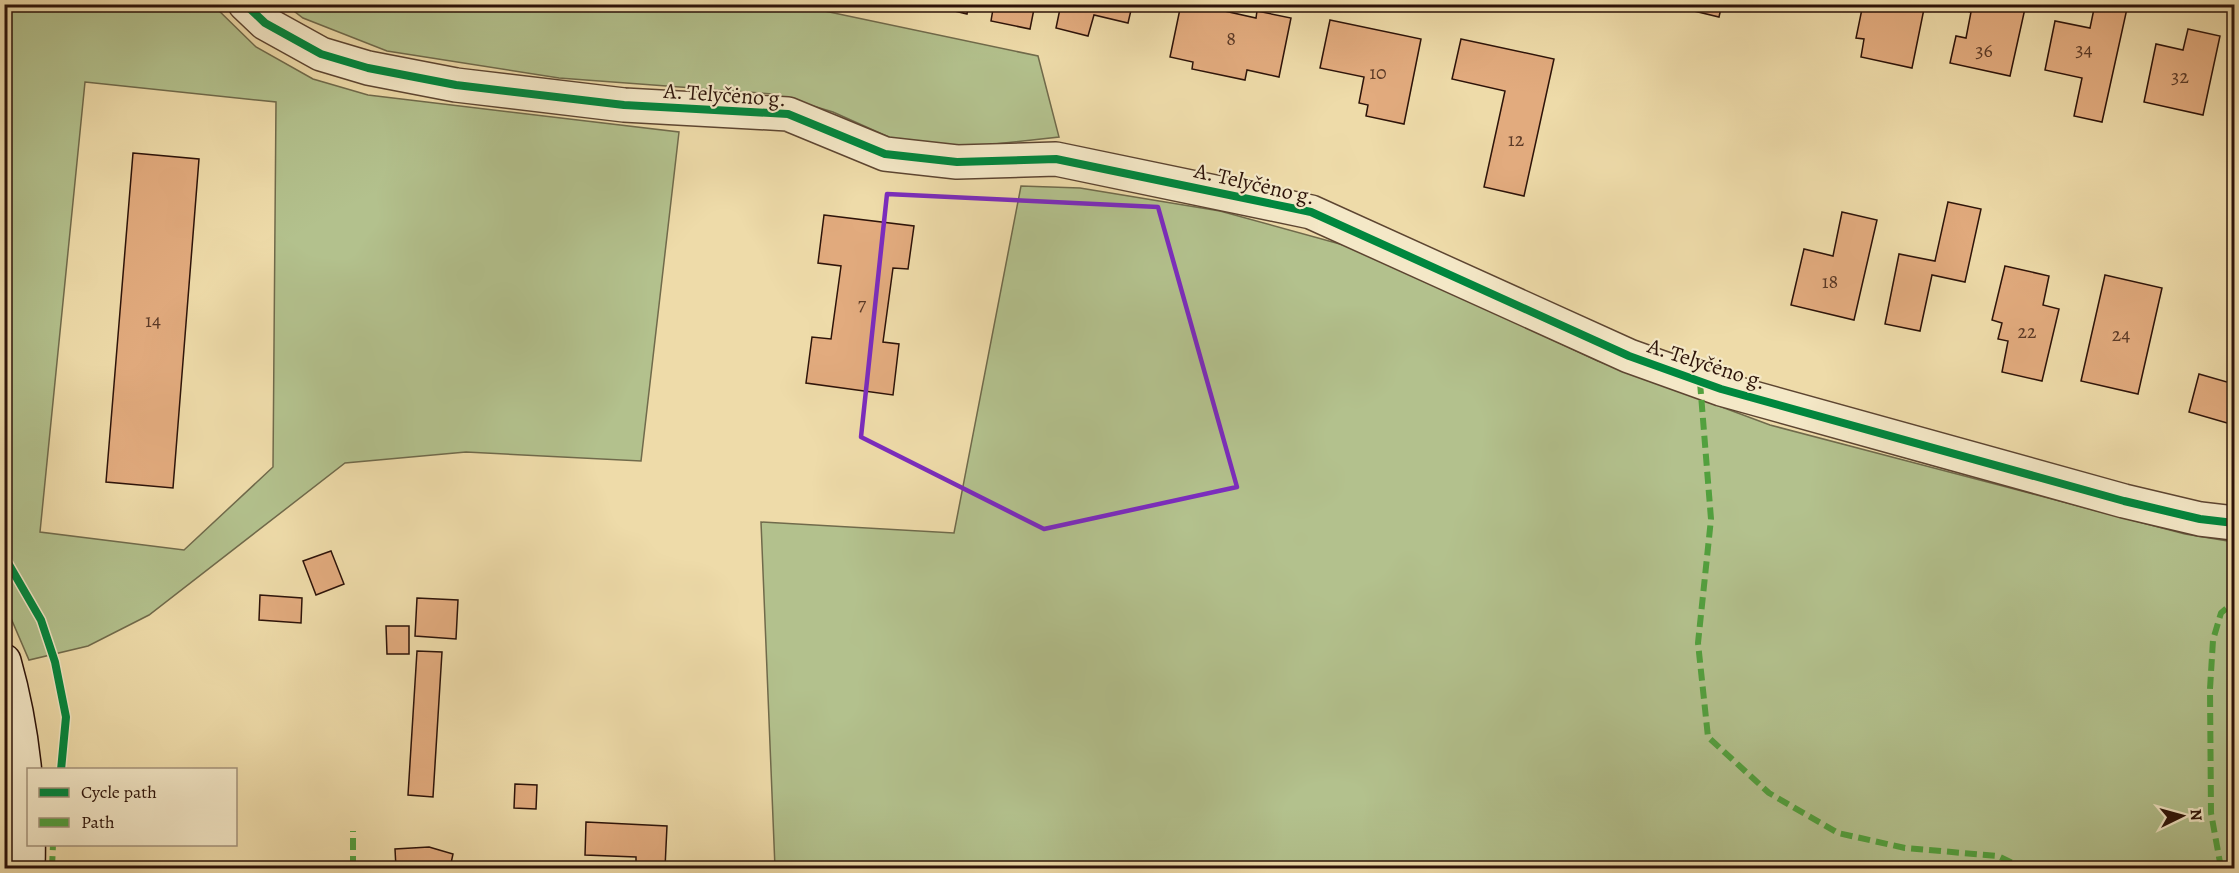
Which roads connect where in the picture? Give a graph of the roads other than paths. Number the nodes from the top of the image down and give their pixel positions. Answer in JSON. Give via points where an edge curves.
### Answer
{"nodes":[{"id":1,"x":245,"y":4,"type":"edge"},
{"id":2,"x":2235,"y":523,"type":"edge"},
{"id":3,"x":4,"y":661,"type":"edge"},
{"id":4,"x":27,"y":833,"type":"edge"},
{"id":5,"x":27,"y":846,"type":"edge"},
{"id":6,"x":28,"y":868,"type":"edge"}],
"edges":[{"from":1,"to":2,"type":"street","name":"A. Telyčėno g.","via":[[265,23],[321,54],[368,68],[456,85],[624,105],[788,114],[885,153],[957,162],[1056,159],[1311,212],[1629,356],[1721,389],[2124,501]]},
{"from":3,"to":4,"type":"street","via":[[14,693],[25,764]]},
{"from":5,"to":6,"type":"street"}]}
